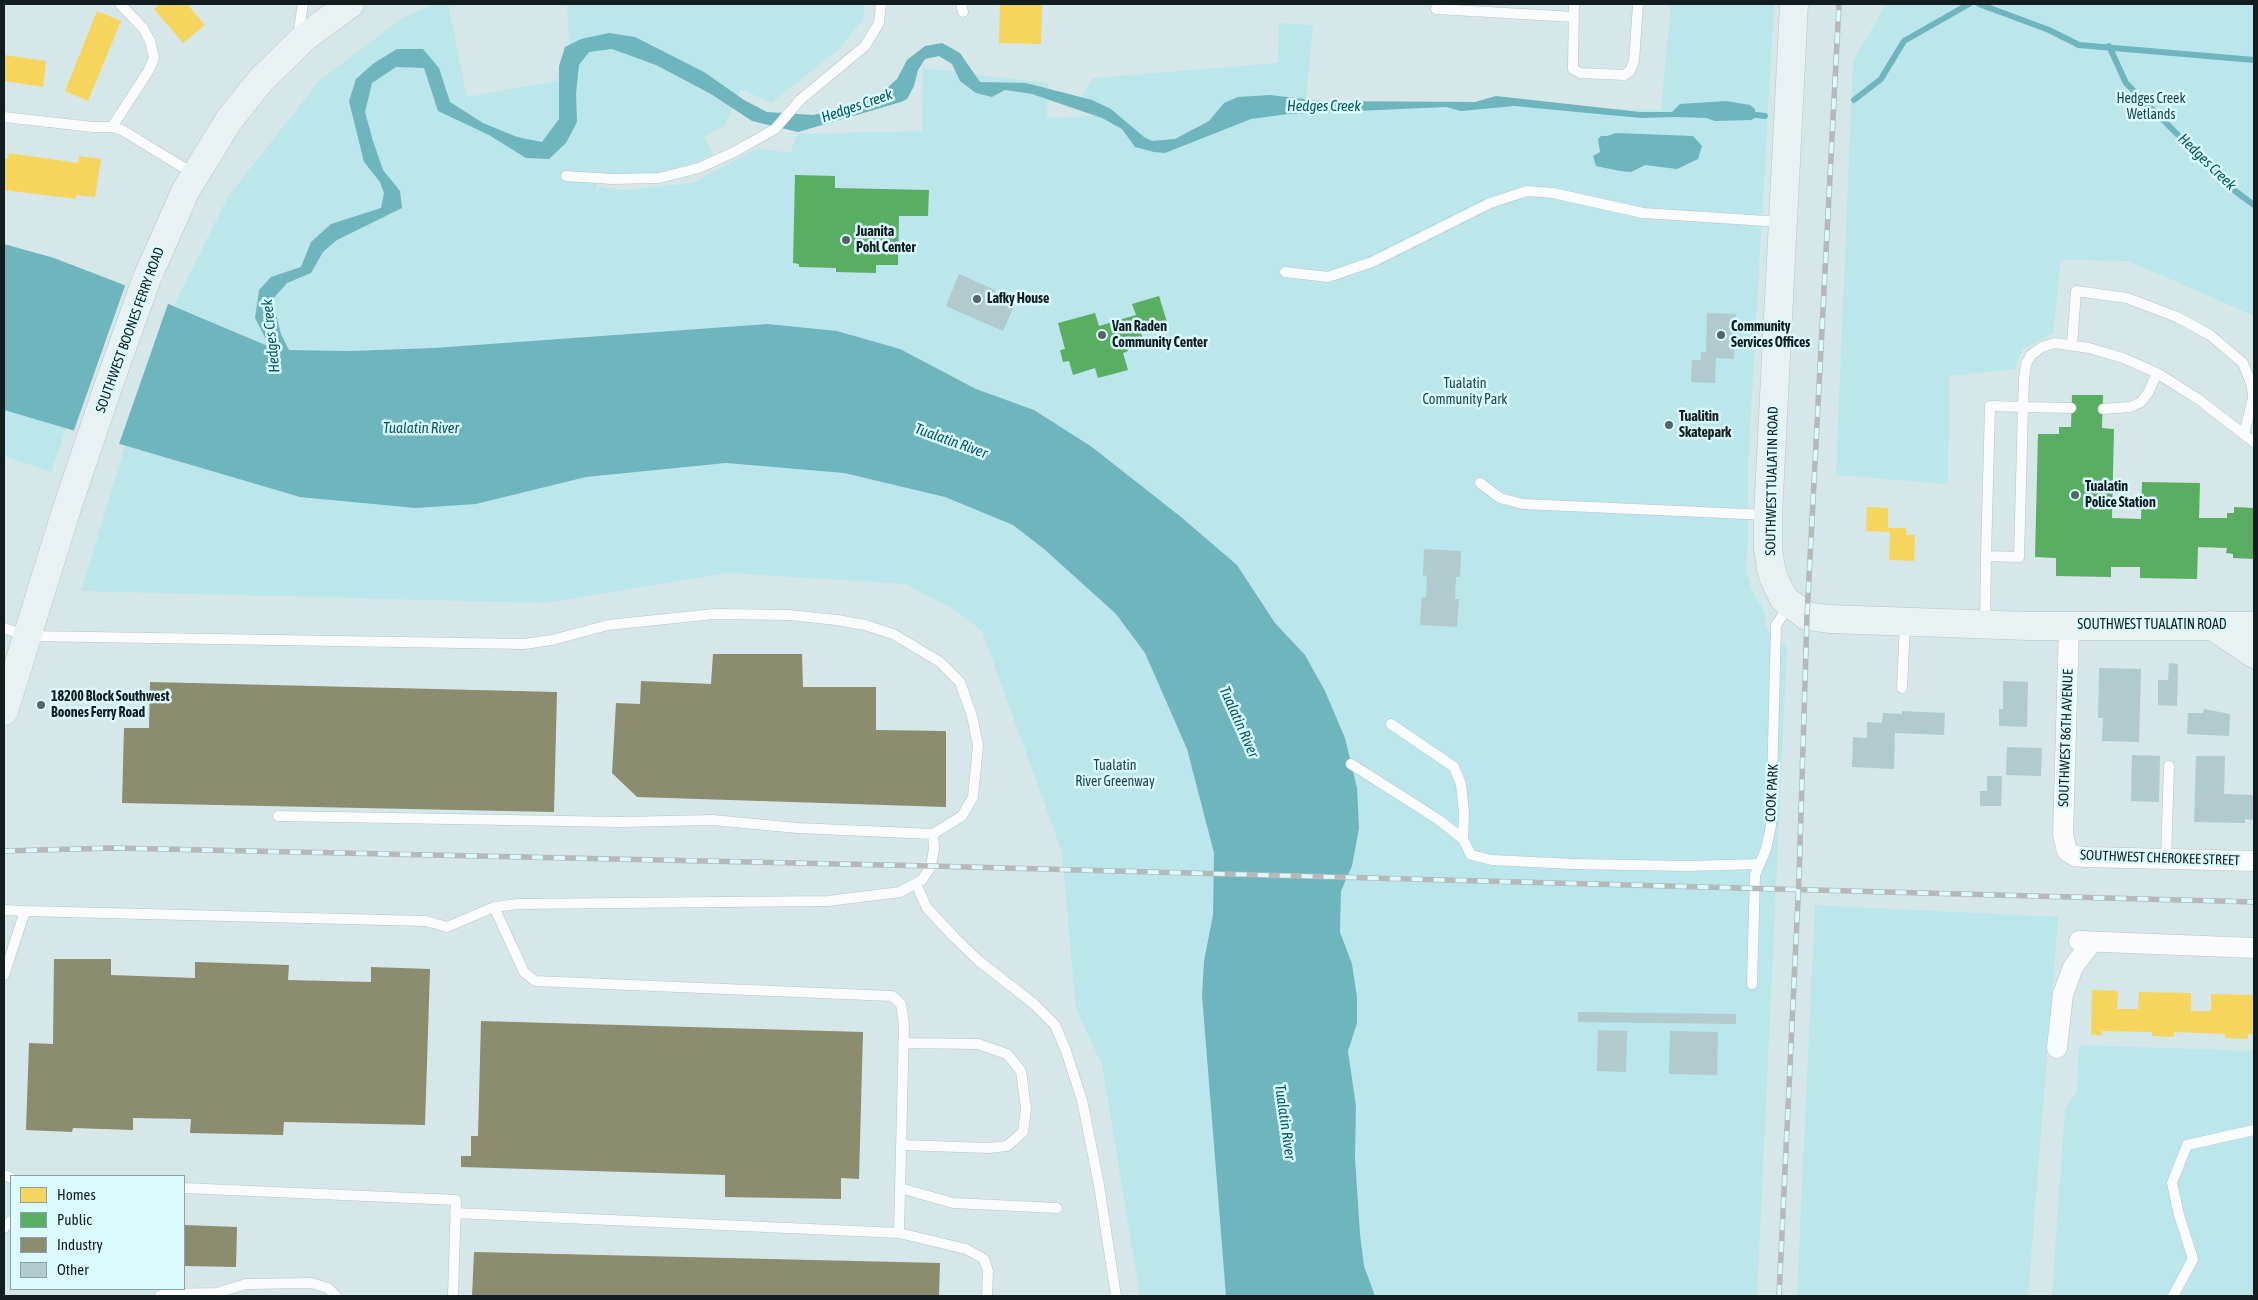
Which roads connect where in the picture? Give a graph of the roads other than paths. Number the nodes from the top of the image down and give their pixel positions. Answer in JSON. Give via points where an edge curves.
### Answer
{"nodes":[{"id":1,"x":120,"y":4,"type":"edge"},
{"id":2,"x":303,"y":4,"type":"edge"},
{"id":3,"x":350,"y":4,"type":"edge"},
{"id":4,"x":881,"y":4,"type":"edge"},
{"id":5,"x":1574,"y":4,"type":"edge"},
{"id":6,"x":1638,"y":4,"type":"edge"},
{"id":7,"x":1794,"y":4,"type":"edge"},
{"id":8,"x":1436,"y":9,"type":"dead end"},
{"id":9,"x":1574,"y":17,"type":"junction"},
{"id":10,"x":296,"y":47,"type":"junction"},
{"id":11,"x":4,"y":117,"type":"edge"},
{"id":12,"x":112,"y":127,"type":"junction"},
{"id":13,"x":195,"y":175,"type":"junction"},
{"id":14,"x":566,"y":176,"type":"dead end"},
{"id":15,"x":1783,"y":222,"type":"junction"},
{"id":16,"x":1285,"y":272,"type":"dead end"},
{"id":17,"x":2072,"y":345,"type":"junction"},
{"id":18,"x":2156,"y":373,"type":"junction"},
{"id":19,"x":2023,"y":407,"type":"junction"},
{"id":20,"x":2071,"y":408,"type":"dead end"},
{"id":21,"x":2103,"y":409,"type":"dead end"},
{"id":22,"x":2244,"y":434,"type":"junction"},
{"id":23,"x":2254,"y":442,"type":"edge"},
{"id":24,"x":1480,"y":483,"type":"dead end"},
{"id":25,"x":1768,"y":515,"type":"junction"},
{"id":26,"x":1986,"y":556,"type":"junction"},
{"id":27,"x":1790,"y":605,"type":"junction"},
{"id":28,"x":1905,"y":622,"type":"junction"},
{"id":29,"x":1985,"y":624,"type":"junction"},
{"id":30,"x":2069,"y":625,"type":"junction"},
{"id":31,"x":2211,"y":625,"type":"junction"},
{"id":32,"x":2254,"y":626,"type":"edge"},
{"id":33,"x":16,"y":632,"type":"edge"},
{"id":34,"x":2254,"y":654,"type":"edge"},
{"id":35,"x":1902,"y":688,"type":"dead end"},
{"id":36,"x":4,"y":711,"type":"edge"},
{"id":37,"x":1391,"y":724,"type":"dead end"},
{"id":38,"x":1351,"y":764,"type":"dead end"},
{"id":39,"x":2169,"y":766,"type":"dead end"},
{"id":40,"x":278,"y":816,"type":"dead end"},
{"id":41,"x":933,"y":834,"type":"junction"},
{"id":42,"x":1463,"y":839,"type":"junction"},
{"id":43,"x":2067,"y":851,"type":"joint"},
{"id":44,"x":2166,"y":859,"type":"junction"},
{"id":45,"x":2254,"y":861,"type":"edge"},
{"id":46,"x":1760,"y":864,"type":"junction"},
{"id":47,"x":916,"y":884,"type":"junction"},
{"id":48,"x":494,"y":907,"type":"junction"},
{"id":49,"x":4,"y":910,"type":"edge"},
{"id":50,"x":25,"y":911,"type":"junction"},
{"id":51,"x":2254,"y":948,"type":"edge"},
{"id":52,"x":4,"y":975,"type":"edge"},
{"id":53,"x":1752,"y":984,"type":"dead end"},
{"id":54,"x":904,"y":1043,"type":"junction"},
{"id":55,"x":2057,"y":1048,"type":"dead end"},
{"id":56,"x":2254,"y":1130,"type":"edge"},
{"id":57,"x":901,"y":1145,"type":"junction"},
{"id":58,"x":185,"y":1188,"type":"edge"},
{"id":59,"x":900,"y":1188,"type":"junction"},
{"id":60,"x":1057,"y":1208,"type":"dead end"},
{"id":61,"x":455,"y":1213,"type":"junction"},
{"id":62,"x":899,"y":1234,"type":"junction"},
{"id":63,"x":160,"y":1296,"type":"edge"},
{"id":64,"x":336,"y":1296,"type":"edge"},
{"id":65,"x":452,"y":1296,"type":"edge"},
{"id":66,"x":987,"y":1296,"type":"edge"},
{"id":67,"x":1116,"y":1296,"type":"edge"},
{"id":68,"x":2173,"y":1296,"type":"edge"}],
"edges":[{"from":1,"to":12,"type":"lane","via":[[143,28],[154,58]]},
{"from":2,"to":10,"type":"lane"},
{"from":3,"to":10,"type":"main road","name":"SOUTHWEST BOONES FERRY ROAD"},
{"from":4,"to":14,"type":"lane","via":[[879,23],[866,46],[800,100],[775,129],[734,152],[698,168],[659,178]]},
{"from":5,"to":9,"type":"lane"},
{"from":6,"to":9,"type":"lane","via":[[1634,62],[1624,75],[1580,73],[1573,69]]},
{"from":7,"to":15,"type":"main road","name":"SOUTHWEST TUALATIN ROAD"},
{"from":8,"to":9,"type":"lane"},
{"from":10,"to":13,"type":"main road","name":"SOUTHWEST BOONES FERRY ROAD","via":[[261,80],[229,120]]},
{"from":11,"to":12,"type":"lane"},
{"from":12,"to":13,"type":"lane"},
{"from":13,"to":33,"type":"main road","name":"SOUTHWEST BOONES FERRY ROAD","via":[[170,223],[140,296],[67,508]]},
{"from":15,"to":16,"type":"lane","via":[[1643,212],[1553,193],[1527,191],[1490,203],[1372,262],[1337,274],[1328,277]]},
{"from":15,"to":25,"type":"main road","name":"SOUTHWEST TUALATIN ROAD"},
{"from":17,"to":18,"type":"lane","via":[[2123,358]]},
{"from":17,"to":19,"type":"lane","via":[[2055,343],[2031,355],[2026,364]]},
{"from":17,"to":22,"type":"lane","via":[[2076,291],[2127,298],[2177,317],[2210,336],[2243,363],[2252,386]]},
{"from":18,"to":21,"type":"lane","via":[[2148,393],[2140,402],[2130,407]]},
{"from":18,"to":22,"type":"lane"},
{"from":19,"to":20,"type":"lane"},
{"from":19,"to":26,"type":"lane","via":[[2019,557]]},
{"from":19,"to":26,"type":"lane","via":[[1990,406]]},
{"from":22,"to":23,"type":"lane"},
{"from":24,"to":25,"type":"lane","via":[[1500,498],[1523,504]]},
{"from":25,"to":27,"type":"main road","name":"SOUTHWEST TUALATIN ROAD","via":[[1771,568],[1780,592]]},
{"from":26,"to":29,"type":"lane"},
{"from":27,"to":28,"type":"main road","name":"SOUTHWEST TUALATIN ROAD","via":[[1807,616]]},
{"from":27,"to":46,"type":"lane","name":"COOK PARK","via":[[1776,625],[1770,826]]},
{"from":28,"to":29,"type":"main road","name":"SOUTHWEST TUALATIN ROAD"},
{"from":28,"to":35,"type":"lane"},
{"from":29,"to":30,"type":"main road","name":"SOUTHWEST TUALATIN ROAD"},
{"from":30,"to":31,"type":"main road","name":"SOUTHWEST TUALATIN ROAD"},
{"from":30,"to":43,"type":"street","name":"SOUTHWEST 86TH AVENUE","via":[[2063,835]]},
{"from":31,"to":32,"type":"main road","name":"SOUTHWEST TUALATIN ROAD"},
{"from":31,"to":34,"type":"main road"},
{"from":33,"to":36,"type":"main road","name":"SOUTHWEST BOONES FERRY ROAD"},
{"from":33,"to":41,"type":"lane","via":[[524,644],[608,626],[714,614],[789,615],[865,625],[892,634],[940,662],[960,682],[972,716],[978,745],[973,797],[962,816]]},
{"from":37,"to":42,"type":"lane","via":[[1454,766],[1461,784]]},
{"from":38,"to":42,"type":"lane"},
{"from":39,"to":44,"type":"lane"},
{"from":40,"to":41,"type":"lane","via":[[620,822],[713,820],[797,828]]},
{"from":41,"to":47,"type":"lane","via":[[931,866]]},
{"from":42,"to":46,"type":"lane","via":[[1471,855],[1492,860],[1697,866]]},
{"from":43,"to":44,"type":"street","name":"SOUTHWEST CHEROKEE STREET","via":[[2085,857]]},
{"from":44,"to":45,"type":"street","name":"SOUTHWEST CHEROKEE STREET"},
{"from":46,"to":53,"type":"lane","name":"COOK PARK","via":[[1755,875]]},
{"from":47,"to":48,"type":"lane","via":[[900,892],[828,901],[518,904]]},
{"from":47,"to":67,"type":"lane","via":[[927,908],[955,938],[1055,1025],[1082,1100]]},
{"from":48,"to":50,"type":"lane","via":[[447,927],[426,921]]},
{"from":48,"to":54,"type":"lane","via":[[524,972],[535,981],[892,996],[901,1004]]},
{"from":49,"to":50,"type":"lane"},
{"from":50,"to":52,"type":"lane"},
{"from":51,"to":55,"type":"street","via":[[2086,942],[2063,994]]},
{"from":54,"to":57,"type":"lane"},
{"from":54,"to":57,"type":"lane","via":[[978,1044],[1007,1054],[1021,1071],[1026,1109],[1023,1132],[1007,1146]]},
{"from":56,"to":68,"type":"lane","via":[[2187,1146],[2172,1183],[2194,1258]]},
{"from":57,"to":59,"type":"lane"},
{"from":58,"to":61,"type":"lane","via":[[456,1200]]},
{"from":59,"to":60,"type":"lane","via":[[953,1203]]},
{"from":59,"to":62,"type":"lane"},
{"from":61,"to":62,"type":"lane"},
{"from":61,"to":65,"type":"lane"},
{"from":62,"to":66,"type":"lane","via":[[966,1249],[984,1259],[988,1271]]},
{"from":63,"to":64,"type":"lane","via":[[216,1293],[246,1284],[302,1283],[328,1288]]}]}
